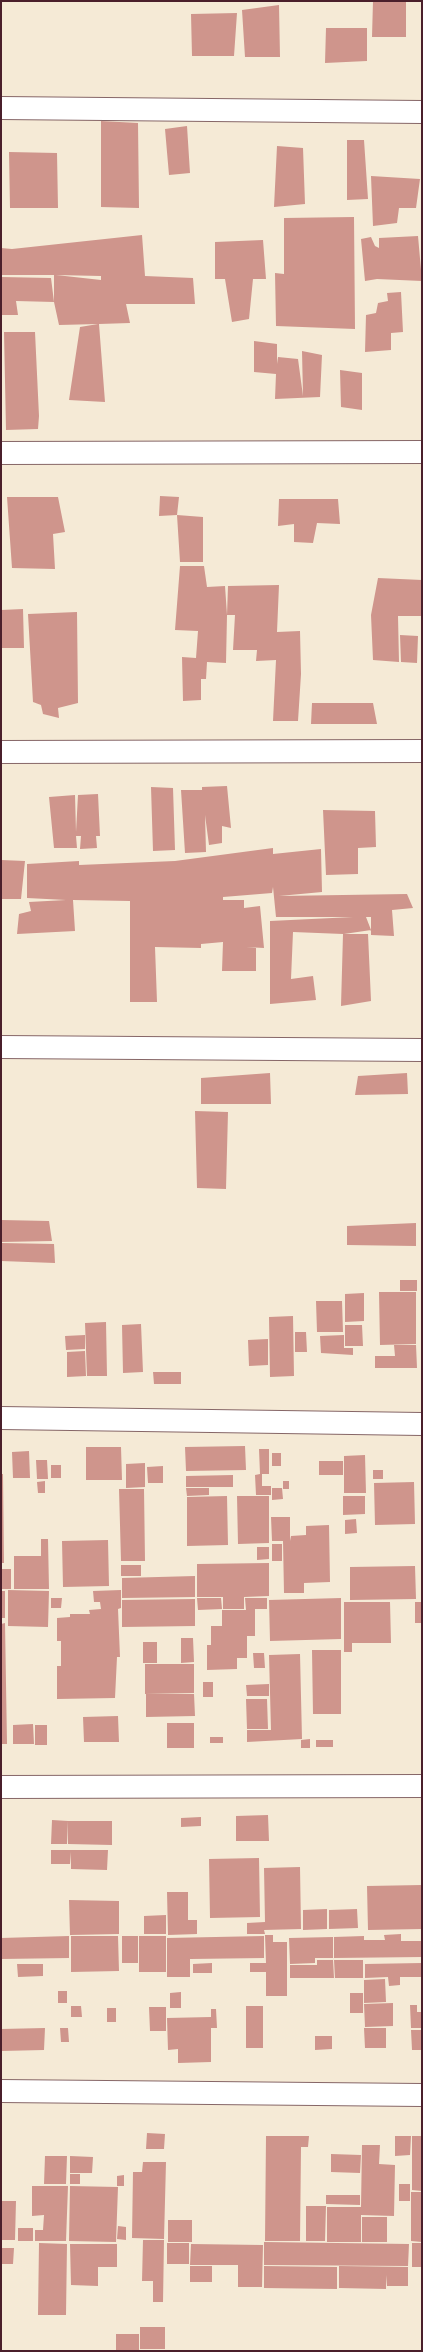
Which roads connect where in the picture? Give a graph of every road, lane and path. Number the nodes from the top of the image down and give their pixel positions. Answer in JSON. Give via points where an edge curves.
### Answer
{"nodes":[{"id":1,"x":1,"y":108,"type":"edge"},
{"id":2,"x":422,"y":112,"type":"edge"},
{"id":3,"x":1,"y":452,"type":"edge"},
{"id":4,"x":422,"y":452,"type":"edge"},
{"id":5,"x":422,"y":751,"type":"edge"},
{"id":6,"x":1,"y":752,"type":"edge"},
{"id":7,"x":1,"y":1047,"type":"edge"},
{"id":8,"x":422,"y":1050,"type":"edge"},
{"id":9,"x":1,"y":1418,"type":"edge"},
{"id":10,"x":422,"y":1424,"type":"edge"},
{"id":11,"x":422,"y":1786,"type":"edge"},
{"id":12,"x":1,"y":1787,"type":"edge"},
{"id":13,"x":1,"y":2091,"type":"edge"},
{"id":14,"x":422,"y":2095,"type":"edge"}],
"edges":[{"from":1,"to":2,"type":"street"},
{"from":3,"to":4,"type":"street"},
{"from":5,"to":6,"type":"street"},
{"from":7,"to":8,"type":"street"},
{"from":9,"to":10,"type":"street"},
{"from":11,"to":12,"type":"street"},
{"from":13,"to":14,"type":"street"}]}
